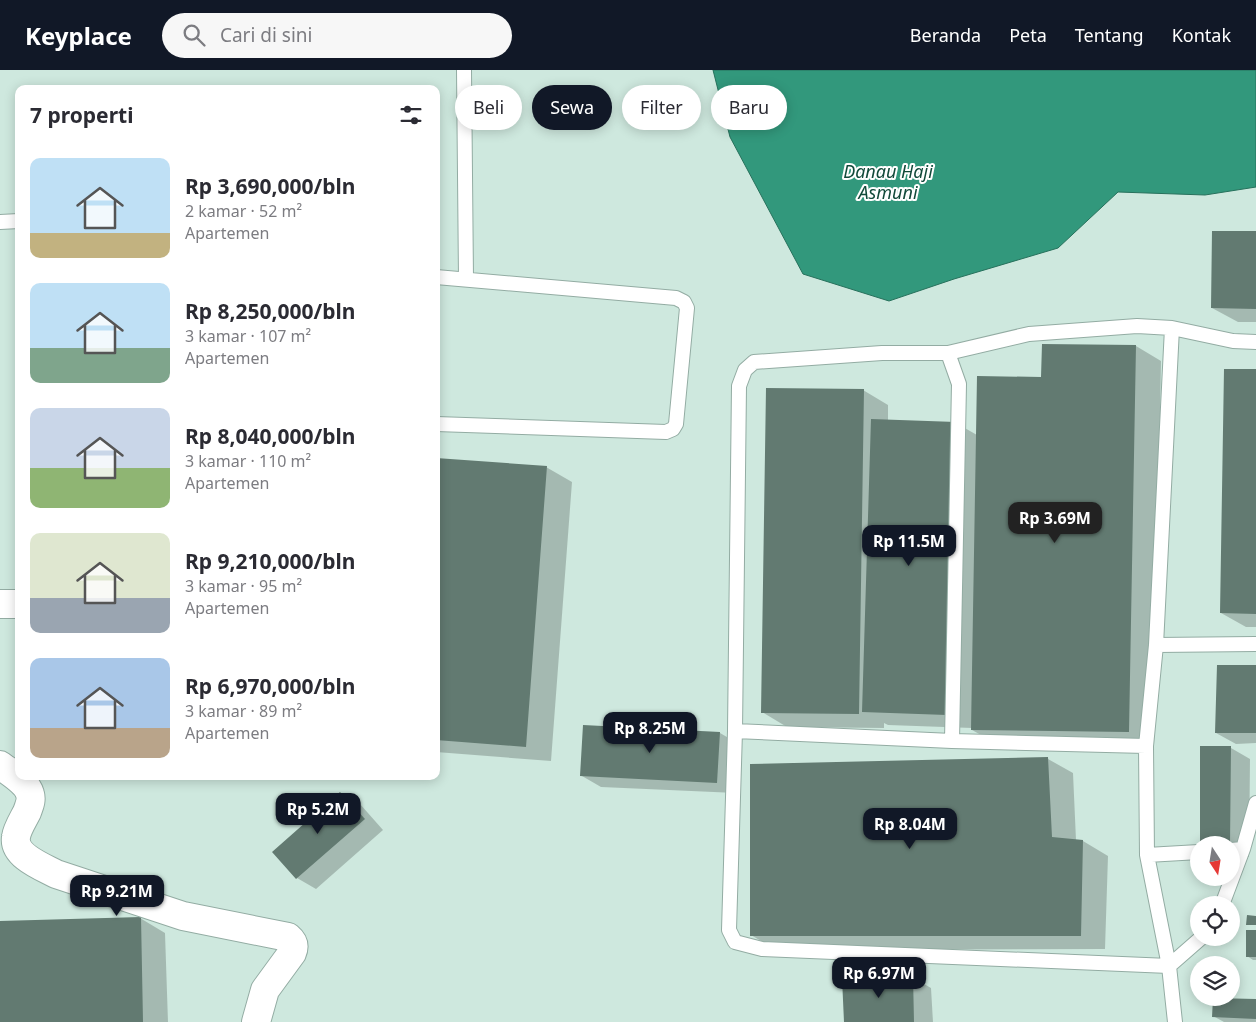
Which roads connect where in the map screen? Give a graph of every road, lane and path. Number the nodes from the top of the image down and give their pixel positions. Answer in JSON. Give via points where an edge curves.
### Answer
{"nodes":[{"id":1,"x":464,"y":70,"type":"edge"},
{"id":2,"x":15,"y":221,"type":"edge"},
{"id":3,"x":0,"y":222,"type":"edge"},
{"id":4,"x":440,"y":277,"type":"edge"},
{"id":5,"x":466,"y":279,"type":"junction"},
{"id":6,"x":1172,"y":328,"type":"junction"},
{"id":7,"x":1256,"y":342,"type":"edge"},
{"id":8,"x":948,"y":353,"type":"junction"},
{"id":9,"x":440,"y":424,"type":"edge"},
{"id":10,"x":0,"y":604,"type":"edge"},
{"id":11,"x":15,"y":604,"type":"edge"},
{"id":12,"x":1156,"y":644,"type":"junction"},
{"id":13,"x":1256,"y":644,"type":"edge"},
{"id":14,"x":735,"y":731,"type":"junction"},
{"id":15,"x":952,"y":741,"type":"junction"},
{"id":16,"x":1146,"y":746,"type":"junction"},
{"id":17,"x":0,"y":765,"type":"edge"},
{"id":18,"x":15,"y":777,"type":"edge"},
{"id":19,"x":19,"y":780,"type":"edge"},
{"id":20,"x":1256,"y":803,"type":"edge"},
{"id":21,"x":1240,"y":843,"type":"edge"},
{"id":22,"x":1190,"y":853,"type":"edge"},
{"id":23,"x":1147,"y":855,"type":"junction"},
{"id":24,"x":1192,"y":946,"type":"edge"},
{"id":25,"x":1169,"y":966,"type":"junction"},
{"id":26,"x":256,"y":1022,"type":"edge"},
{"id":27,"x":1175,"y":1022,"type":"edge"}],
"edges":[{"from":1,"to":5,"type":"lane"},
{"from":2,"to":3,"type":"lane"},
{"from":4,"to":5,"type":"lane"},
{"from":5,"to":9,"type":"lane","via":[[676,298],[684,302],[687,308],[676,424],[666,432]]},
{"from":6,"to":7,"type":"lane","via":[[1233,341]]},
{"from":6,"to":8,"type":"lane","via":[[1137,326],[1029,334]]},
{"from":6,"to":12,"type":"lane"},
{"from":8,"to":14,"type":"lane","via":[[882,353],[754,362],[745,370],[739,386]]},
{"from":8,"to":15,"type":"lane","via":[[959,384]]},
{"from":10,"to":11,"type":"street"},
{"from":12,"to":13,"type":"lane"},
{"from":12,"to":16,"type":"lane"},
{"from":14,"to":15,"type":"lane"},
{"from":14,"to":25,"type":"lane","via":[[729,930],[735,942],[762,950]]},
{"from":15,"to":16,"type":"lane"},
{"from":16,"to":23,"type":"lane"},
{"from":17,"to":18,"type":"street"},
{"from":19,"to":26,"type":"street","via":[[28,789],[31,803],[16,838],[18,848],[38,865],[56,874],[183,916],[292,940],[292,953],[265,990]]},
{"from":20,"to":21,"type":"lane"},
{"from":22,"to":23,"type":"lane"},
{"from":23,"to":25,"type":"lane"},
{"from":24,"to":25,"type":"lane"},
{"from":25,"to":27,"type":"lane"}]}
